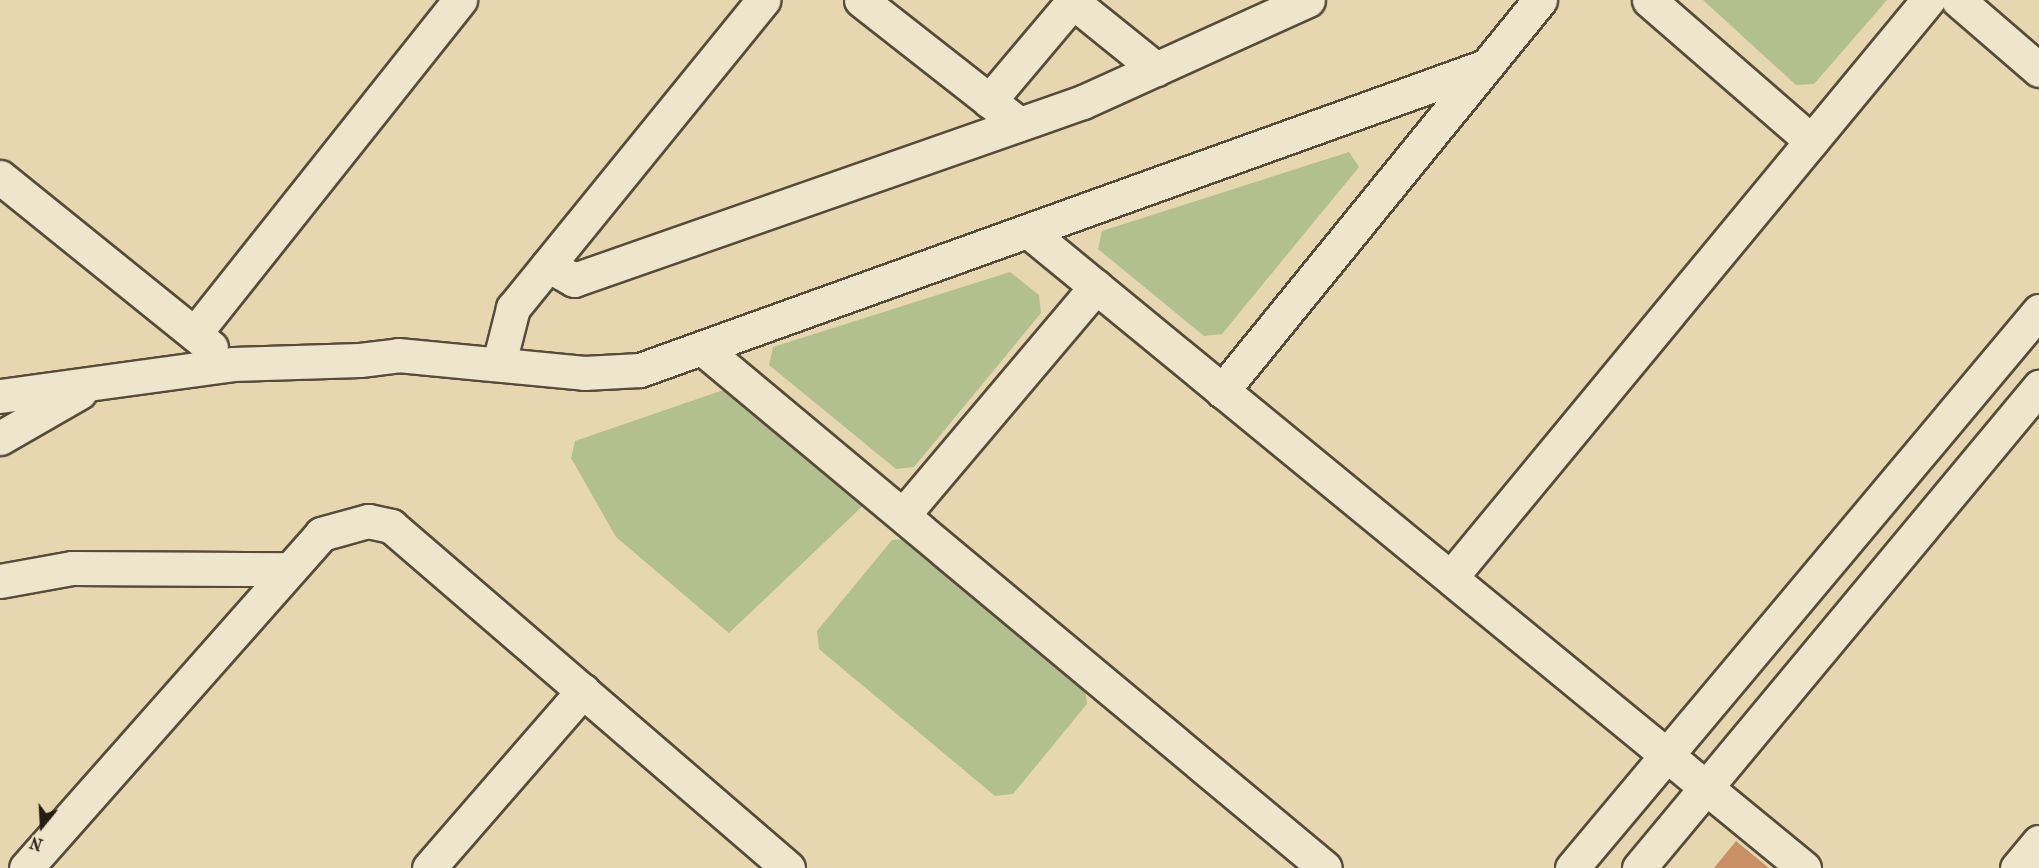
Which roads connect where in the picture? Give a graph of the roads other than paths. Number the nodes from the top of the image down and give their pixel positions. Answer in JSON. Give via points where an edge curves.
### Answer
{"nodes":[{"id":1,"x":460,"y":0,"type":"edge"},
{"id":2,"x":763,"y":0,"type":"edge"},
{"id":3,"x":861,"y":0,"type":"edge"},
{"id":4,"x":1308,"y":0,"type":"edge"},
{"id":5,"x":1540,"y":0,"type":"edge"},
{"id":6,"x":1649,"y":0,"type":"edge"},
{"id":7,"x":1928,"y":0,"type":"edge"},
{"id":8,"x":1958,"y":0,"type":"edge"},
{"id":9,"x":1074,"y":1,"type":"edge"},
{"id":10,"x":1486,"y":66,"type":"junction"},
{"id":11,"x":1156,"y":69,"type":"junction"},
{"id":12,"x":2039,"y":69,"type":"edge"},
{"id":13,"x":989,"y":101,"type":"junction"},
{"id":14,"x":1019,"y":124,"type":"junction"},
{"id":15,"x":1811,"y":141,"type":"junction"},
{"id":16,"x":0,"y":177,"type":"edge"},
{"id":17,"x":1028,"y":231,"type":"junction"},
{"id":18,"x":548,"y":265,"type":"junction"},
{"id":19,"x":1096,"y":287,"type":"junction"},
{"id":20,"x":2039,"y":311,"type":"edge"},
{"id":21,"x":195,"y":333,"type":"junction"},
{"id":22,"x":702,"y":348,"type":"junction"},
{"id":23,"x":499,"y":363,"type":"junction"},
{"id":24,"x":233,"y":364,"type":"junction"},
{"id":25,"x":94,"y":383,"type":"junction"},
{"id":26,"x":2039,"y":387,"type":"edge"},
{"id":27,"x":1222,"y":391,"type":"junction"},
{"id":28,"x":0,"y":396,"type":"edge"},
{"id":29,"x":0,"y":438,"type":"edge"},
{"id":30,"x":903,"y":515,"type":"junction"},
{"id":31,"x":289,"y":569,"type":"junction"},
{"id":32,"x":1451,"y":577,"type":"junction"},
{"id":33,"x":0,"y":581,"type":"edge"},
{"id":34,"x":583,"y":691,"type":"junction"},
{"id":35,"x":1668,"y":754,"type":"junction"},
{"id":36,"x":1706,"y":786,"type":"junction"},
{"id":37,"x":2039,"y":842,"type":"edge"},
{"id":38,"x":26,"y":868,"type":"edge"},
{"id":39,"x":429,"y":868,"type":"edge"},
{"id":40,"x":788,"y":868,"type":"edge"},
{"id":41,"x":1325,"y":868,"type":"edge"},
{"id":42,"x":1572,"y":868,"type":"edge"},
{"id":43,"x":1639,"y":868,"type":"edge"},
{"id":44,"x":1804,"y":868,"type":"edge"},
{"id":45,"x":2017,"y":868,"type":"edge"}],
"edges":[{"from":1,"to":21,"type":"street"},
{"from":2,"to":18,"type":"street"},
{"from":3,"to":13,"type":"street"},
{"from":4,"to":11,"type":"street"},
{"from":5,"to":10,"type":"street"},
{"from":6,"to":15,"type":"street"},
{"from":7,"to":15,"type":"street"},
{"from":8,"to":12,"type":"street"},
{"from":9,"to":11,"type":"street"},
{"from":9,"to":13,"type":"street"},
{"from":10,"to":17,"type":"street"},
{"from":10,"to":27,"type":"street"},
{"from":11,"to":14,"type":"street"},
{"from":13,"to":14,"type":"street"},
{"from":14,"to":18,"type":"street","via":[[574,280]]},
{"from":15,"to":32,"type":"street"},
{"from":16,"to":21,"type":"street"},
{"from":17,"to":19,"type":"street"},
{"from":17,"to":22,"type":"street"},
{"from":18,"to":23,"type":"street","via":[[513,308]]},
{"from":19,"to":27,"type":"street"},
{"from":19,"to":30,"type":"street"},
{"from":20,"to":35,"type":"street"},
{"from":21,"to":24,"type":"street"},
{"from":22,"to":23,"type":"street","via":[[640,370],[585,373]]},
{"from":22,"to":30,"type":"street"},
{"from":23,"to":24,"type":"street","via":[[398,355]]},
{"from":24,"to":25,"type":"street"},
{"from":25,"to":28,"type":"street"},
{"from":25,"to":29,"type":"street"},
{"from":26,"to":36,"type":"street"},
{"from":27,"to":32,"type":"street"},
{"from":30,"to":41,"type":"street"},
{"from":31,"to":33,"type":"street","via":[[72,568]]},
{"from":31,"to":34,"type":"street","via":[[321,534],[368,521],[391,526]]},
{"from":31,"to":38,"type":"street"},
{"from":32,"to":35,"type":"street"},
{"from":34,"to":39,"type":"street"},
{"from":34,"to":40,"type":"street"},
{"from":35,"to":36,"type":"street"},
{"from":35,"to":42,"type":"street"},
{"from":36,"to":43,"type":"street"},
{"from":36,"to":44,"type":"street"},
{"from":37,"to":45,"type":"street"}]}
